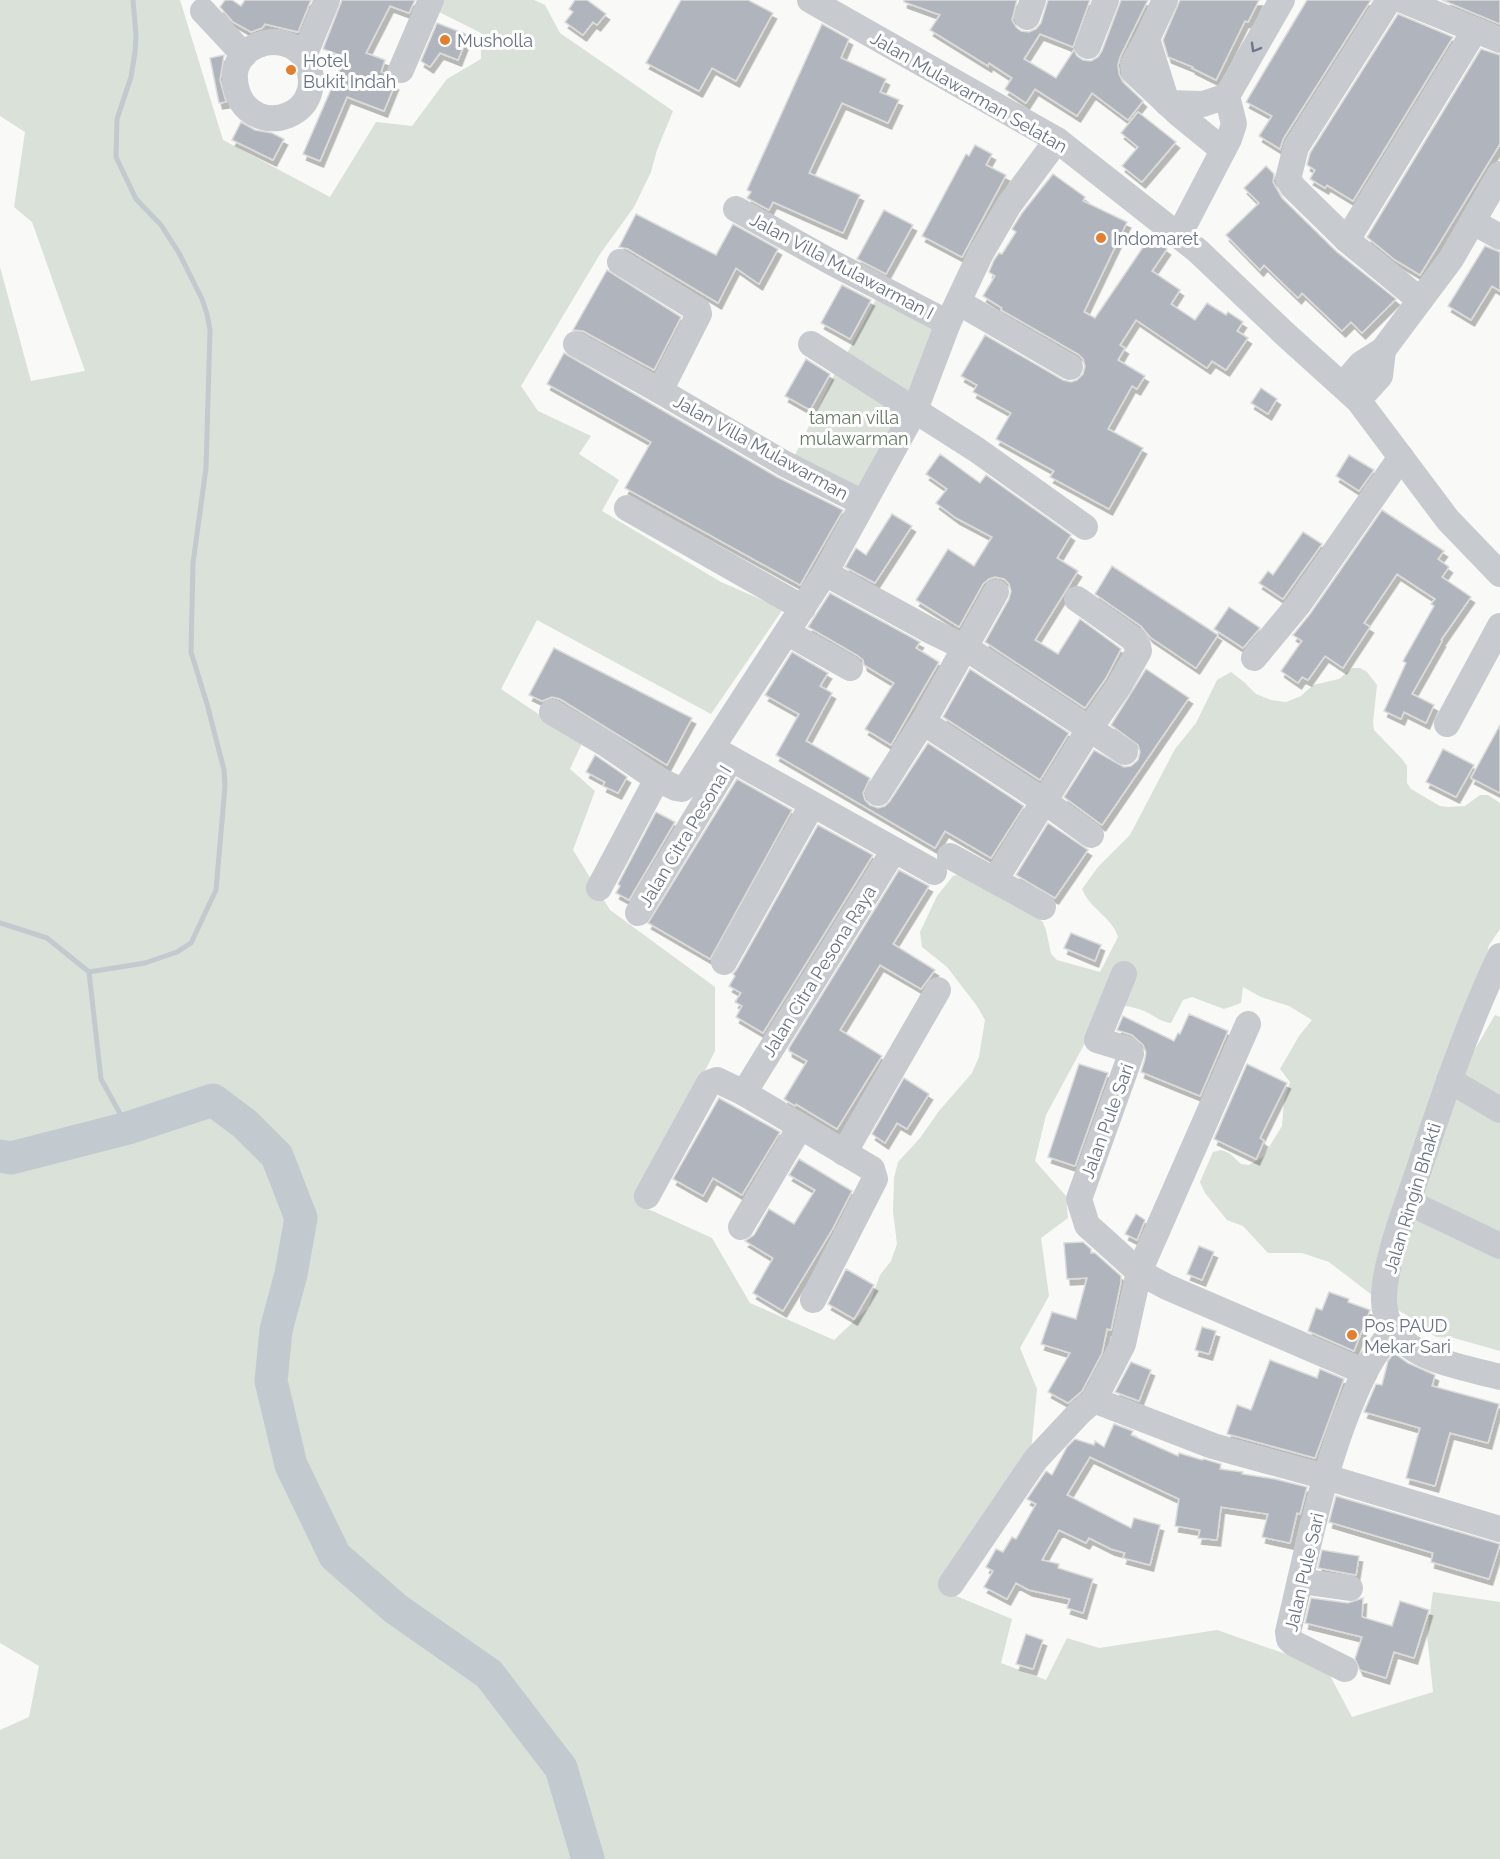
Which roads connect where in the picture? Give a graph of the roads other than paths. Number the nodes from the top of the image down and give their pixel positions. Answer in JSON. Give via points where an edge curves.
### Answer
{"nodes":[{"id":1,"x":327,"y":0,"type":"edge"},
{"id":2,"x":432,"y":0,"type":"edge"},
{"id":3,"x":810,"y":0,"type":"edge"},
{"id":4,"x":1106,"y":0,"type":"edge"},
{"id":5,"x":1165,"y":0,"type":"edge"},
{"id":6,"x":1282,"y":0,"type":"edge"},
{"id":7,"x":1389,"y":0,"type":"edge"},
{"id":8,"x":1402,"y":0,"type":"edge"},
{"id":9,"x":203,"y":11,"type":"dead end"},
{"id":10,"x":1475,"y":30,"type":"junction"},
{"id":11,"x":1500,"y":40,"type":"edge"},
{"id":12,"x":1088,"y":46,"type":"dead end"},
{"id":13,"x":244,"y":55,"type":"junction"},
{"id":14,"x":304,"y":56,"type":"junction"},
{"id":15,"x":400,"y":70,"type":"dead end"},
{"id":16,"x":1227,"y":96,"type":"junction"},
{"id":17,"x":1167,"y":103,"type":"junction"},
{"id":18,"x":1057,"y":140,"type":"junction"},
{"id":19,"x":1223,"y":150,"type":"junction"},
{"id":20,"x":1500,"y":174,"type":"edge"},
{"id":21,"x":736,"y":208,"type":"dead end"},
{"id":22,"x":1473,"y":222,"type":"junction"},
{"id":23,"x":1179,"y":235,"type":"junction"},
{"id":24,"x":1500,"y":237,"type":"edge"},
{"id":25,"x":1347,"y":240,"type":"junction"},
{"id":26,"x":620,"y":261,"type":"dead end"},
{"id":27,"x":1420,"y":300,"type":"junction"},
{"id":28,"x":953,"y":313,"type":"junction"},
{"id":29,"x":576,"y":344,"type":"dead end"},
{"id":30,"x":811,"y":344,"type":"dead end"},
{"id":31,"x":1070,"y":368,"type":"dead end"},
{"id":32,"x":660,"y":391,"type":"junction"},
{"id":33,"x":1351,"y":392,"type":"junction"},
{"id":34,"x":915,"y":410,"type":"junction"},
{"id":35,"x":1401,"y":457,"type":"junction"},
{"id":36,"x":863,"y":503,"type":"junction"},
{"id":37,"x":627,"y":508,"type":"dead end"},
{"id":38,"x":1085,"y":527,"type":"dead end"},
{"id":39,"x":825,"y":573,"type":"junction"},
{"id":40,"x":1500,"y":574,"type":"edge"},
{"id":41,"x":996,"y":592,"type":"dead end"},
{"id":42,"x":1077,"y":599,"type":"dead end"},
{"id":43,"x":803,"y":608,"type":"junction"},
{"id":44,"x":1500,"y":626,"type":"edge"},
{"id":45,"x":788,"y":633,"type":"junction"},
{"id":46,"x":966,"y":648,"type":"junction"},
{"id":47,"x":1254,"y":658,"type":"dead end"},
{"id":48,"x":850,"y":668,"type":"dead end"},
{"id":49,"x":552,"y":712,"type":"dead end"},
{"id":50,"x":923,"y":722,"type":"junction"},
{"id":51,"x":1447,"y":724,"type":"dead end"},
{"id":52,"x":1090,"y":728,"type":"junction"},
{"id":53,"x":1125,"y":752,"type":"dead end"},
{"id":54,"x":722,"y":754,"type":"junction"},
{"id":55,"x":657,"y":779,"type":"junction"},
{"id":56,"x":878,"y":793,"type":"dead end"},
{"id":57,"x":1044,"y":801,"type":"junction"},
{"id":58,"x":812,"y":806,"type":"junction"},
{"id":59,"x":1091,"y":835,"type":"dead end"},
{"id":60,"x":894,"y":850,"type":"junction"},
{"id":61,"x":995,"y":880,"type":"junction"},
{"id":62,"x":599,"y":888,"type":"dead end"},
{"id":63,"x":1044,"y":907,"type":"dead end"},
{"id":64,"x":638,"y":913,"type":"dead end"},
{"id":65,"x":1500,"y":956,"type":"edge"},
{"id":66,"x":724,"y":962,"type":"dead end"},
{"id":67,"x":1124,"y":974,"type":"dead end"},
{"id":68,"x":938,"y":990,"type":"dead end"},
{"id":69,"x":1248,"y":1024,"type":"dead end"},
{"id":70,"x":1449,"y":1080,"type":"junction"},
{"id":71,"x":744,"y":1093,"type":"junction"},
{"id":72,"x":1500,"y":1110,"type":"edge"},
{"id":73,"x":800,"y":1127,"type":"junction"},
{"id":74,"x":844,"y":1153,"type":"junction"},
{"id":75,"x":647,"y":1196,"type":"dead end"},
{"id":76,"x":1408,"y":1202,"type":"junction"},
{"id":77,"x":741,"y":1227,"type":"dead end"},
{"id":78,"x":1500,"y":1246,"type":"edge"},
{"id":79,"x":1139,"y":1272,"type":"junction"},
{"id":80,"x":813,"y":1300,"type":"dead end"},
{"id":81,"x":1393,"y":1330,"type":"junction"},
{"id":82,"x":1365,"y":1372,"type":"junction"},
{"id":83,"x":1500,"y":1377,"type":"edge"},
{"id":84,"x":1094,"y":1400,"type":"junction"},
{"id":85,"x":1326,"y":1477,"type":"junction"},
{"id":86,"x":1500,"y":1529,"type":"edge"},
{"id":87,"x":1300,"y":1581,"type":"junction"},
{"id":88,"x":951,"y":1584,"type":"dead end"},
{"id":89,"x":1350,"y":1588,"type":"dead end"},
{"id":90,"x":1345,"y":1669,"type":"dead end"}],
"edges":[{"from":1,"to":14,"type":"street"},
{"from":2,"to":15,"type":"street"},
{"from":3,"to":18,"type":"street","name":"Jalan Mulawarman Selatan"},
{"from":4,"to":12,"type":"street"},
{"from":5,"to":17,"type":"street","via":[[1147,39]]},
{"from":6,"to":16,"type":"street","one_way":true},
{"from":7,"to":25,"type":"street","via":[[1296,147],[1290,166],[1288,179],[1293,187]]},
{"from":8,"to":10,"type":"street"},
{"from":9,"to":13,"type":"street"},
{"from":10,"to":11,"type":"street"},
{"from":10,"to":25,"type":"street"},
{"from":13,"to":14,"type":"street","via":[[258,44],[274,41],[291,45]]},
{"from":13,"to":14,"type":"street","via":[[236,68],[235,84],[240,99],[250,111],[280,118],[295,112],[306,101],[312,86],[311,70]]},
{"from":16,"to":17,"type":"street","via":[[1203,104]]},
{"from":16,"to":19,"type":"street","via":[[1234,124]]},
{"from":17,"to":19,"type":"street"},
{"from":18,"to":23,"type":"street","name":"Jalan Mulawarman Selatan"},
{"from":18,"to":28,"type":"street","name":"Jalan Villa Mulawarman","via":[[1009,205]]},
{"from":19,"to":23,"type":"street"},
{"from":20,"to":22,"type":"street"},
{"from":21,"to":28,"type":"street","name":"Jalan Villa Mulawarman I","via":[[831,262]]},
{"from":22,"to":24,"type":"street"},
{"from":22,"to":27,"type":"street"},
{"from":23,"to":33,"type":"street","name":"Jalan Mulawarman Selatan"},
{"from":25,"to":27,"type":"street"},
{"from":26,"to":32,"type":"street","name":"Jalan Villa Mulawarman","via":[[698,310]]},
{"from":27,"to":33,"type":"street","via":[[1383,350],[1361,364]]},
{"from":28,"to":31,"type":"street","name":"Jalan Villa Mulawarman I"},
{"from":28,"to":34,"type":"street","name":"Jalan Villa Mulawarman"},
{"from":29,"to":32,"type":"street","name":"Jalan Villa Mulawarman"},
{"from":30,"to":34,"type":"street"},
{"from":32,"to":36,"type":"street","name":"Jalan Villa Mulawarman","via":[[785,464]]},
{"from":33,"to":35,"type":"street","name":"Jalan Mulawarman Selatan"},
{"from":34,"to":36,"type":"street","name":"Jalan Villa Mulawarman"},
{"from":34,"to":38,"type":"street"},
{"from":35,"to":40,"type":"street","name":"Jalan Mulawarman Selatan","via":[[1448,520]]},
{"from":35,"to":47,"type":"street","via":[[1298,605]]},
{"from":36,"to":39,"type":"street","name":"Jalan Villa Mulawarman"},
{"from":37,"to":43,"type":"street"},
{"from":39,"to":43,"type":"street","name":"Jalan Villa Mulawarman"},
{"from":39,"to":46,"type":"street"},
{"from":41,"to":46,"type":"street"},
{"from":42,"to":52,"type":"street","via":[[1138,646],[1136,657]]},
{"from":43,"to":45,"type":"street","name":"Jalan Villa Mulawarman"},
{"from":44,"to":51,"type":"street"},
{"from":45,"to":48,"type":"street"},
{"from":45,"to":54,"type":"street","name":"Jalan Villa Mulawarman"},
{"from":46,"to":50,"type":"street"},
{"from":46,"to":52,"type":"street"},
{"from":49,"to":55,"type":"street"},
{"from":50,"to":56,"type":"street"},
{"from":50,"to":57,"type":"street"},
{"from":52,"to":53,"type":"street"},
{"from":52,"to":57,"type":"street"},
{"from":54,"to":55,"type":"street","via":[[682,789]]},
{"from":54,"to":58,"type":"street"},
{"from":54,"to":64,"type":"street","name":"Jalan Citra Pesona I"},
{"from":55,"to":62,"type":"street"},
{"from":57,"to":59,"type":"street"},
{"from":57,"to":61,"type":"street"},
{"from":58,"to":60,"type":"street"},
{"from":58,"to":66,"type":"street"},
{"from":60,"to":61,"type":"street"},
{"from":60,"to":71,"type":"street","name":"Jalan Citra Pesona Raya"},
{"from":61,"to":63,"type":"street"},
{"from":65,"to":70,"type":"street","name":"Jalan Ringin Bhakti"},
{"from":67,"to":79,"type":"street","name":"Jalan Pule Sari","via":[[1097,1040],[1127,1049],[1131,1054],[1079,1198],[1087,1225]]},
{"from":68,"to":74,"type":"street"},
{"from":69,"to":79,"type":"street"},
{"from":70,"to":72,"type":"street"},
{"from":70,"to":76,"type":"street","name":"Jalan Ringin Bhakti"},
{"from":71,"to":73,"type":"street"},
{"from":71,"to":75,"type":"street","via":[[717,1080],[709,1083]]},
{"from":73,"to":74,"type":"street"},
{"from":73,"to":77,"type":"street"},
{"from":74,"to":80,"type":"street","via":[[872,1169],[875,1179]]},
{"from":76,"to":78,"type":"street"},
{"from":76,"to":81,"type":"street","name":"Jalan Ringin Bhakti","via":[[1386,1282],[1384,1302]]},
{"from":79,"to":82,"type":"street","name":"Jalan Pule Sari"},
{"from":79,"to":84,"type":"street","via":[[1123,1344]]},
{"from":81,"to":82,"type":"street","name":"Jalan Pule Sari"},
{"from":81,"to":83,"type":"street","name":"Jalan Ringin Bhakti","via":[[1410,1348],[1428,1357]]},
{"from":82,"to":85,"type":"street","name":"Jalan Pule Sari"},
{"from":84,"to":85,"type":"street","via":[[1213,1446]]},
{"from":84,"to":88,"type":"street","via":[[1036,1459]]},
{"from":85,"to":86,"type":"street"},
{"from":85,"to":87,"type":"street","name":"Jalan Pule Sari"},
{"from":87,"to":89,"type":"street"},
{"from":87,"to":90,"type":"street","name":"Jalan Pule Sari","via":[[1289,1639]]}]}
